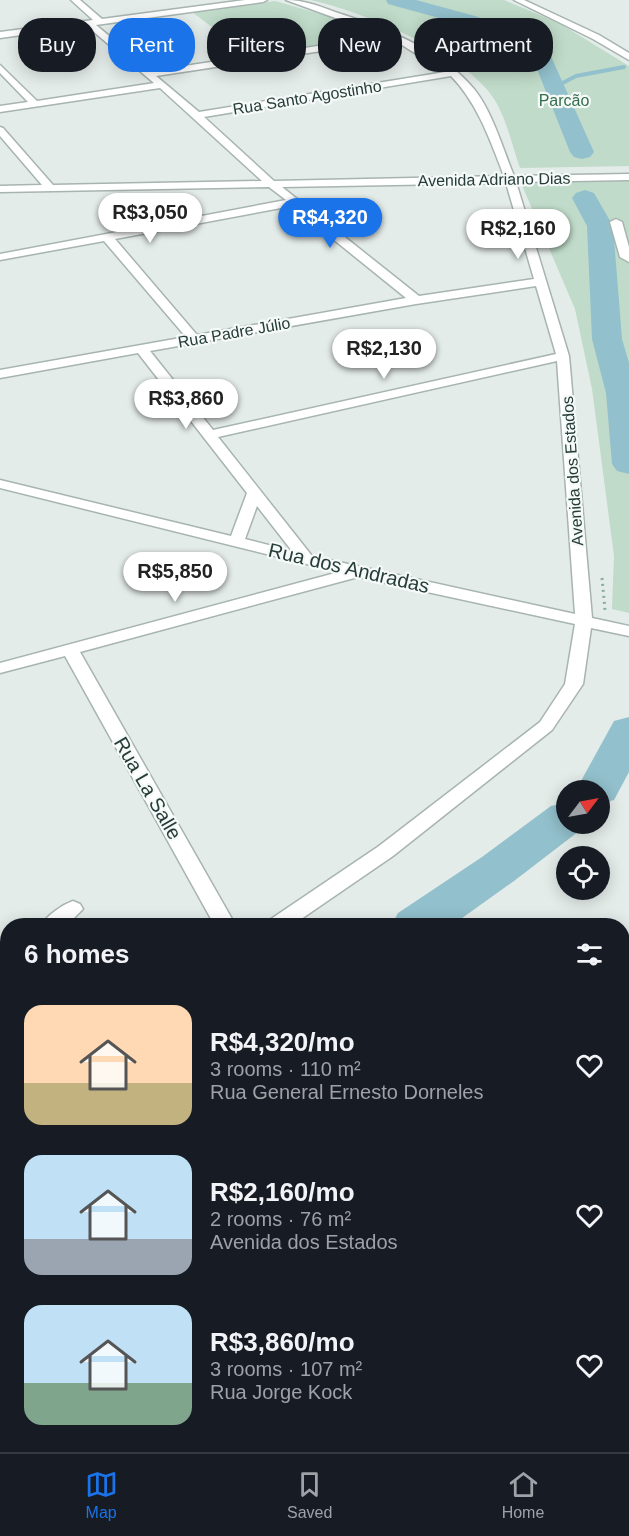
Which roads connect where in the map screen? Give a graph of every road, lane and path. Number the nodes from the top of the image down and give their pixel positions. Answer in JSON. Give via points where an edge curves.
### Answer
{"nodes":[{"id":1,"x":75,"y":0,"type":"edge"},
{"id":2,"x":263,"y":0,"type":"edge"},
{"id":3,"x":290,"y":0,"type":"edge"},
{"id":4,"x":518,"y":0,"type":"edge"},
{"id":5,"x":91,"y":18,"type":"edge"},
{"id":6,"x":346,"y":18,"type":"edge"},
{"id":7,"x":96,"y":22,"type":"edge"},
{"id":8,"x":96,"y":24,"type":"edge"},
{"id":9,"x":18,"y":33,"type":"edge"},
{"id":10,"x":0,"y":35,"type":"edge"},
{"id":11,"x":402,"y":41,"type":"edge"},
{"id":12,"x":318,"y":49,"type":"edge"},
{"id":13,"x":629,"y":57,"type":"edge"},
{"id":14,"x":0,"y":68,"type":"edge"},
{"id":15,"x":453,"y":73,"type":"junction"},
{"id":16,"x":149,"y":74,"type":"junction"},
{"id":17,"x":162,"y":85,"type":"junction"},
{"id":18,"x":35,"y":104,"type":"junction"},
{"id":19,"x":0,"y":109,"type":"edge"},
{"id":20,"x":197,"y":115,"type":"junction"},
{"id":21,"x":0,"y":130,"type":"edge"},
{"id":22,"x":628,"y":174,"type":"edge"},
{"id":23,"x":508,"y":175,"type":"junction"},
{"id":24,"x":0,"y":180,"type":"edge"},
{"id":25,"x":268,"y":180,"type":"junction"},
{"id":26,"x":47,"y":184,"type":"junction"},
{"id":27,"x":0,"y":189,"type":"edge"},
{"id":28,"x":294,"y":202,"type":"junction"},
{"id":29,"x":616,"y":222,"type":"dead end"},
{"id":30,"x":107,"y":237,"type":"junction"},
{"id":31,"x":0,"y":257,"type":"edge"},
{"id":32,"x":629,"y":259,"type":"edge"},
{"id":33,"x":540,"y":282,"type":"junction"},
{"id":34,"x":416,"y":300,"type":"junction"},
{"id":35,"x":194,"y":339,"type":"junction"},
{"id":36,"x":141,"y":348,"type":"junction"},
{"id":37,"x":564,"y":356,"type":"junction"},
{"id":38,"x":0,"y":374,"type":"edge"},
{"id":39,"x":210,"y":435,"type":"junction"},
{"id":40,"x":0,"y":484,"type":"edge"},
{"id":41,"x":255,"y":493,"type":"junction"},
{"id":42,"x":236,"y":542,"type":"junction"},
{"id":43,"x":306,"y":558,"type":"junction"},
{"id":44,"x":601,"y":569,"type":"dead end"},
{"id":45,"x":359,"y":572,"type":"junction"},
{"id":46,"x":584,"y":621,"type":"junction"},
{"id":47,"x":604,"y":625,"type":"junction"},
{"id":48,"x":629,"y":631,"type":"edge"},
{"id":49,"x":70,"y":650,"type":"junction"},
{"id":50,"x":0,"y":668,"type":"edge"},
{"id":51,"x":73,"y":909,"type":"dead end"},
{"id":52,"x":61,"y":918,"type":"edge"},
{"id":53,"x":221,"y":918,"type":"edge"},
{"id":54,"x":287,"y":918,"type":"edge"}],
"edges":[{"from":1,"to":5,"type":"street"},
{"from":2,"to":7,"type":"street"},
{"from":3,"to":6,"type":"street","name":"Avenida dos Estados"},
{"from":4,"to":13,"type":"street","via":[[588,32]]},
{"from":8,"to":16,"type":"street"},
{"from":9,"to":10,"type":"street"},
{"from":11,"to":15,"type":"street","name":"Avenida dos Estados"},
{"from":12,"to":16,"type":"street"},
{"from":14,"to":18,"type":"street"},
{"from":15,"to":20,"type":"street","name":"Rua Santo Agostinho"},
{"from":15,"to":23,"type":"street","name":"Avenida dos Estados","via":[[471,91]]},
{"from":16,"to":17,"type":"street"},
{"from":17,"to":18,"type":"street"},
{"from":17,"to":20,"type":"street"},
{"from":18,"to":19,"type":"street"},
{"from":20,"to":25,"type":"street"},
{"from":21,"to":26,"type":"street"},
{"from":22,"to":23,"type":"street","name":"Avenida Adriano Dias"},
{"from":23,"to":25,"type":"street","name":"Avenida Adriano Dias"},
{"from":23,"to":33,"type":"street","name":"Avenida dos Estados"},
{"from":24,"to":26,"type":"street","name":"Avenida Adriano Dias"},
{"from":25,"to":26,"type":"street","name":"Avenida Adriano Dias"},
{"from":25,"to":28,"type":"street"},
{"from":26,"to":27,"type":"street","name":"Avenida Adriano Dias"},
{"from":28,"to":30,"type":"street"},
{"from":28,"to":34,"type":"street"},
{"from":29,"to":32,"type":"street"},
{"from":30,"to":31,"type":"street"},
{"from":30,"to":35,"type":"street"},
{"from":33,"to":34,"type":"street","name":"Rua Padre Júlio"},
{"from":33,"to":37,"type":"street","name":"Avenida dos Estados"},
{"from":34,"to":35,"type":"street","name":"Rua Padre Júlio"},
{"from":35,"to":36,"type":"street","name":"Rua Padre Júlio"},
{"from":36,"to":38,"type":"street","name":"Rua Padre Júlio"},
{"from":36,"to":39,"type":"street"},
{"from":37,"to":39,"type":"street"},
{"from":37,"to":46,"type":"street","name":"Avenida dos Estados"},
{"from":39,"to":41,"type":"street"},
{"from":40,"to":42,"type":"street","name":"Rua dos Andradas"},
{"from":41,"to":42,"type":"street"},
{"from":41,"to":43,"type":"street"},
{"from":42,"to":43,"type":"street","name":"Rua dos Andradas"},
{"from":43,"to":45,"type":"street","name":"Rua dos Andradas"},
{"from":44,"to":47,"type":"path","via":[[606,606]]},
{"from":45,"to":46,"type":"street","name":"Rua dos Andradas"},
{"from":45,"to":49,"type":"street"},
{"from":46,"to":47,"type":"street","name":"Rua dos Andradas"},
{"from":46,"to":54,"type":"street","name":"Avenida dos Estados","via":[[574,684],[546,726],[386,851]]},
{"from":47,"to":48,"type":"street","name":"Rua dos Andradas"},
{"from":49,"to":50,"type":"street"},
{"from":49,"to":53,"type":"street","name":"Rua La Salle"},
{"from":51,"to":52,"type":"street"}]}
